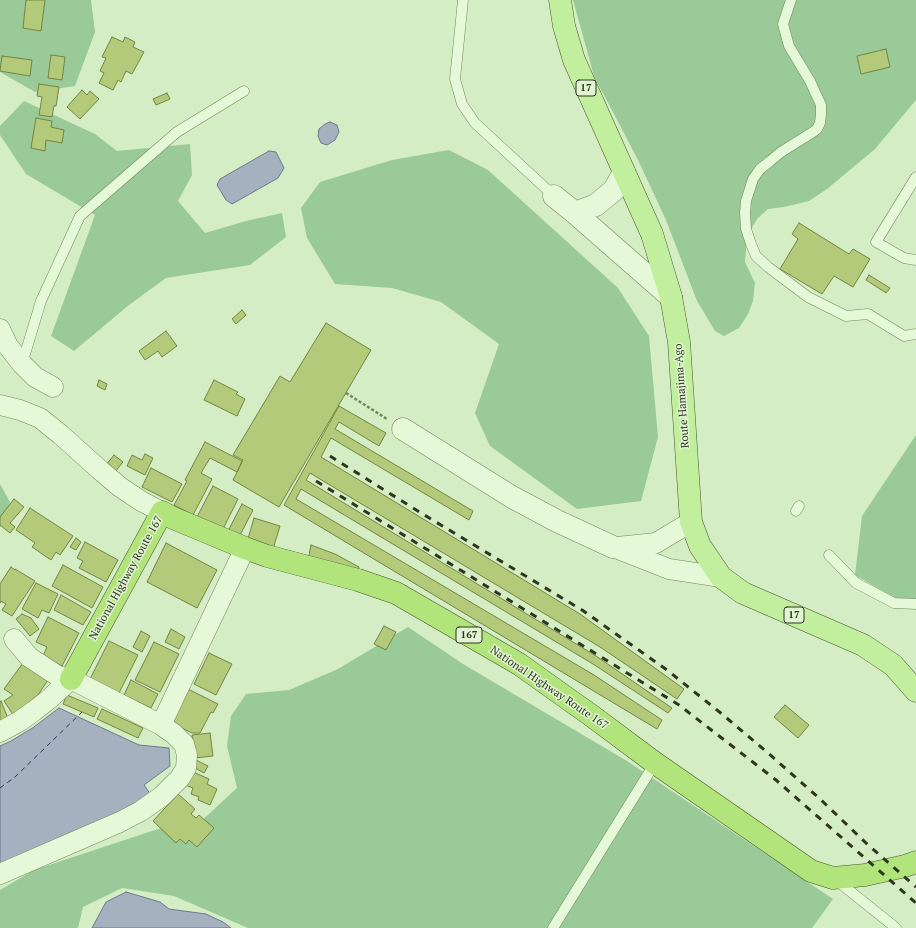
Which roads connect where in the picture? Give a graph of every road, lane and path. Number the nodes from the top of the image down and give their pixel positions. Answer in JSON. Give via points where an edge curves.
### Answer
{"nodes":[{"id":1,"x":463,"y":0,"type":"edge"},
{"id":2,"x":560,"y":0,"type":"edge"},
{"id":3,"x":791,"y":0,"type":"edge"},
{"id":4,"x":244,"y":90,"type":"dead end"},
{"id":5,"x":624,"y":172,"type":"junction"},
{"id":6,"x":916,"y":177,"type":"edge"},
{"id":7,"x":554,"y":196,"type":"joint"},
{"id":8,"x":575,"y":213,"type":"junction"},
{"id":9,"x":916,"y":260,"type":"edge"},
{"id":10,"x":671,"y":297,"type":"junction"},
{"id":11,"x":0,"y":328,"type":"edge"},
{"id":12,"x":916,"y":334,"type":"edge"},
{"id":13,"x":22,"y":364,"type":"junction"},
{"id":14,"x":53,"y":386,"type":"dead end"},
{"id":15,"x":346,"y":393,"type":"dead end"},
{"id":16,"x":0,"y":405,"type":"edge"},
{"id":17,"x":403,"y":429,"type":"joint"},
{"id":18,"x":162,"y":512,"type":"junction"},
{"id":19,"x":691,"y":522,"type":"junction"},
{"id":20,"x":613,"y":547,"type":"junction"},
{"id":21,"x":245,"y":548,"type":"junction"},
{"id":22,"x":829,"y":555,"type":"dead end"},
{"id":23,"x":721,"y":577,"type":"junction"},
{"id":24,"x":916,"y":604,"type":"edge"},
{"id":25,"x":14,"y":639,"type":"dead end"},
{"id":26,"x":71,"y":679,"type":"junction"},
{"id":27,"x":916,"y":691,"type":"edge"},
{"id":28,"x":161,"y":725,"type":"junction"},
{"id":29,"x":0,"y":732,"type":"edge"},
{"id":30,"x":655,"y":762,"type":"junction"},
{"id":31,"x":916,"y":862,"type":"edge"},
{"id":32,"x":0,"y":874,"type":"edge"},
{"id":33,"x":833,"y":878,"type":"junction"},
{"id":34,"x":553,"y":928,"type":"edge"},
{"id":35,"x":896,"y":928,"type":"edge"}],
"edges":[{"from":1,"to":7,"type":"lane","via":[[455,79],[462,104],[476,123]]},
{"from":2,"to":5,"type":"main road","name":"Route Hamajima-Ago","number":"17","via":[[564,26],[574,60]]},
{"from":3,"to":12,"type":"lane","via":[[783,24],[789,46],[821,105],[820,123],[817,129],[760,169],[753,179],[745,213],[746,229],[751,244],[756,256],[808,297],[846,316],[868,314],[904,336]]},
{"from":4,"to":13,"type":"lane","via":[[177,132],[80,216],[41,301]]},
{"from":5,"to":8,"type":"street","via":[[614,190],[596,205]]},
{"from":5,"to":10,"type":"main road","name":"Route Hamajima-Ago","number":"17","via":[[652,234]]},
{"from":6,"to":9,"type":"lane","via":[[876,242],[904,258]]},
{"from":7,"to":8,"type":"street"},
{"from":8,"to":10,"type":"street"},
{"from":10,"to":19,"type":"main road","name":"Route Hamajima-Ago","number":"17","via":[[679,342]]},
{"from":11,"to":13,"type":"street","via":[[8,346]]},
{"from":13,"to":14,"type":"street","via":[[35,377]]},
{"from":15,"to":17,"type":"path"},
{"from":16,"to":18,"type":"street","via":[[40,418],[120,487]]},
{"from":17,"to":20,"type":"street","via":[[512,497]]},
{"from":18,"to":21,"type":"highway","name":"National Highway Route 167","number":"167"},
{"from":18,"to":26,"type":"highway","name":"National Highway Route 167"},
{"from":19,"to":20,"type":"street","via":[[656,543]]},
{"from":19,"to":23,"type":"main road","name":"Route Hamajima-Ago","number":"17","via":[[700,546]]},
{"from":20,"to":23,"type":"street","via":[[669,569]]},
{"from":21,"to":28,"type":"street"},
{"from":21,"to":30,"type":"highway","name":"National Highway Route 167","number":"167","via":[[396,593],[518,664]]},
{"from":22,"to":24,"type":"lane","via":[[856,583],[894,603]]},
{"from":23,"to":27,"type":"main road","name":"Route Hamajima-Ago","number":"17","via":[[743,593],[863,644],[893,665]]},
{"from":25,"to":26,"type":"street","via":[[29,657],[58,676]]},
{"from":26,"to":28,"type":"street"},
{"from":26,"to":29,"type":"street","via":[[34,711]]},
{"from":28,"to":32,"type":"street","via":[[184,744],[187,755],[186,768],[180,778],[162,796],[120,822]]},
{"from":30,"to":33,"type":"highway","name":"National Highway Route 167","number":"167","via":[[811,871]]},
{"from":30,"to":34,"type":"lane"},
{"from":31,"to":33,"type":"highway","name":"National Highway Route 167","number":"167","via":[[865,875]]},
{"from":33,"to":35,"type":"lane"}]}
